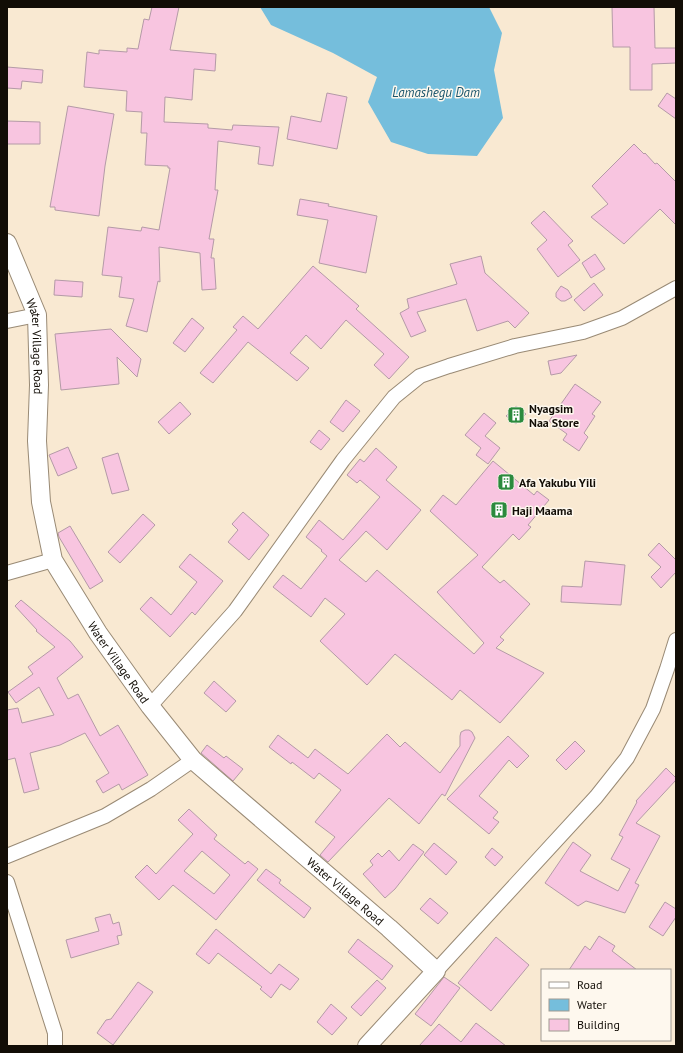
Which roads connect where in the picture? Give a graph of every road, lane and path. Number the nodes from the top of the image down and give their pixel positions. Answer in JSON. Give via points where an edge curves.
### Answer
{"nodes":[{"id":1,"x":7,"y":243,"type":"edge"},
{"id":2,"x":676,"y":288,"type":"edge"},
{"id":3,"x":37,"y":315,"type":"junction"},
{"id":4,"x":7,"y":321,"type":"edge"},
{"id":5,"x":54,"y":560,"type":"junction"},
{"id":6,"x":7,"y":573,"type":"edge"},
{"id":7,"x":676,"y":640,"type":"edge"},
{"id":8,"x":150,"y":706,"type":"junction"},
{"id":9,"x":193,"y":760,"type":"junction"},
{"id":10,"x":7,"y":856,"type":"edge"},
{"id":11,"x":7,"y":882,"type":"edge"},
{"id":12,"x":436,"y":971,"type":"junction"},
{"id":13,"x":55,"y":1046,"type":"edge"},
{"id":14,"x":367,"y":1046,"type":"edge"}],
"edges":[{"from":1,"to":3,"type":"street","name":"Water Village Road"},
{"from":2,"to":8,"type":"street","via":[[622,318],[583,332],[515,346],[420,376],[394,397],[343,460],[235,611]]},
{"from":3,"to":4,"type":"street"},
{"from":3,"to":5,"type":"street","name":"Water Village Road","via":[[37,448],[41,502]]},
{"from":5,"to":6,"type":"street"},
{"from":5,"to":8,"type":"street","name":"Water Village Road","via":[[98,633]]},
{"from":7,"to":12,"type":"street","via":[[652,708],[627,758],[596,797]]},
{"from":8,"to":9,"type":"street","name":"Water Village Road"},
{"from":9,"to":10,"type":"street","via":[[151,790],[105,816]]},
{"from":9,"to":12,"type":"street","name":"Water Village Road"},
{"from":11,"to":13,"type":"street","via":[[55,1033]]},
{"from":12,"to":14,"type":"street"}]}
